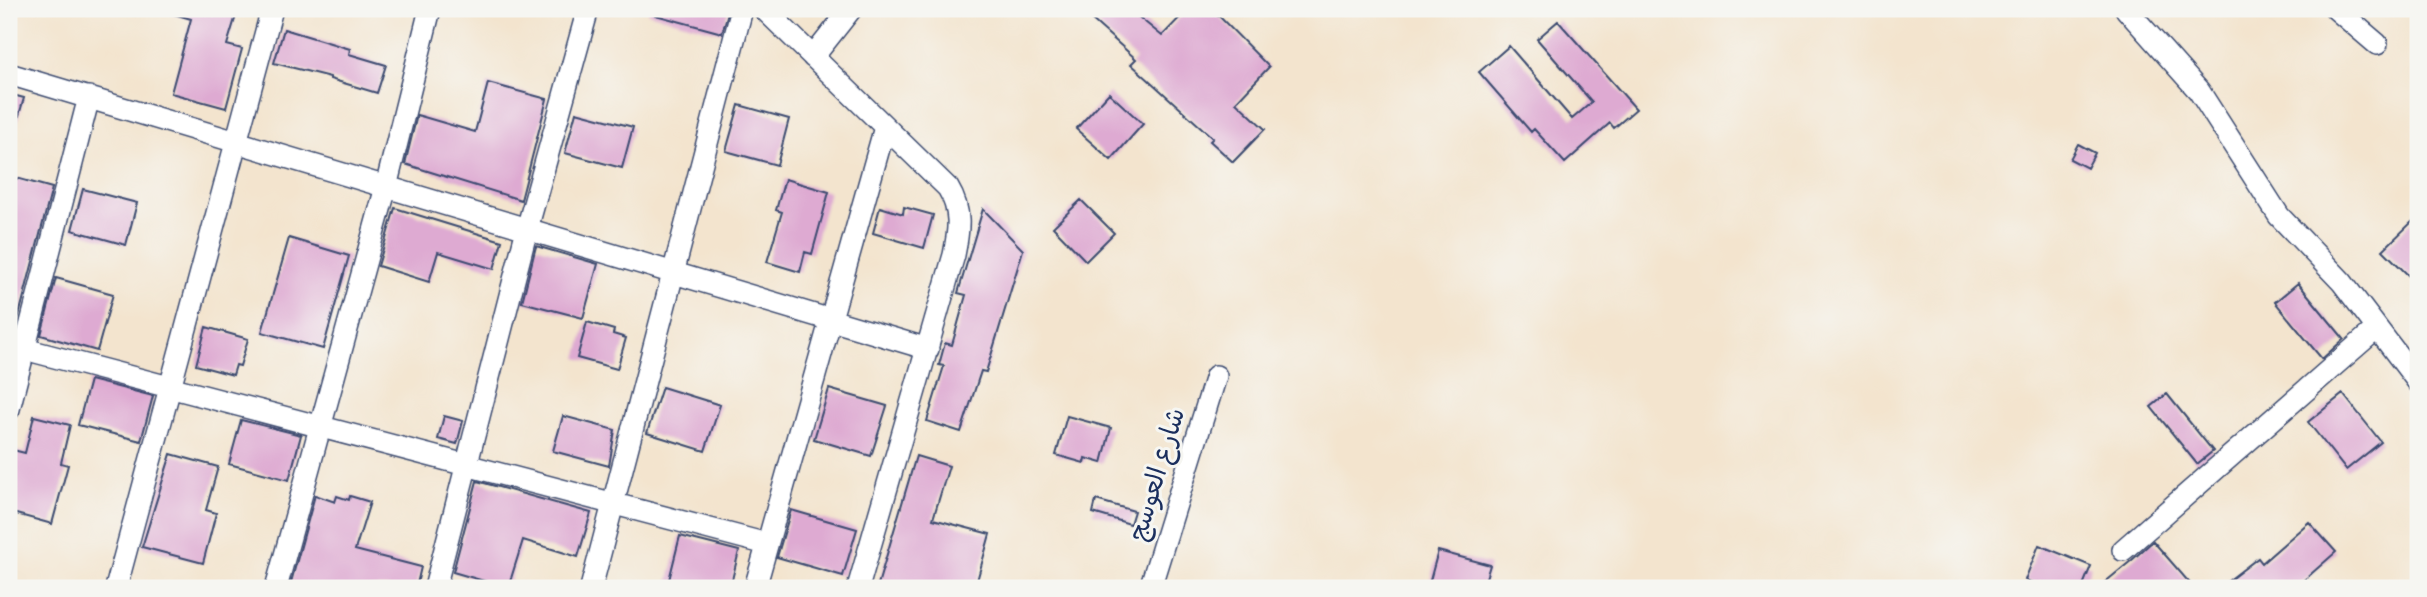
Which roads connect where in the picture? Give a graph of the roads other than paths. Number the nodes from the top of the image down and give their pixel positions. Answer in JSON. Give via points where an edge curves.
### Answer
{"nodes":[{"id":1,"x":272,"y":9,"type":"edge"},
{"id":2,"x":430,"y":9,"type":"edge"},
{"id":3,"x":587,"y":9,"type":"edge"},
{"id":4,"x":742,"y":9,"type":"edge"},
{"id":5,"x":764,"y":9,"type":"edge"},
{"id":6,"x":851,"y":9,"type":"edge"},
{"id":7,"x":2126,"y":9,"type":"edge"},
{"id":8,"x":2336,"y":9,"type":"edge"},
{"id":9,"x":2377,"y":44,"type":"dead end"},
{"id":10,"x":813,"y":57,"type":"junction"},
{"id":11,"x":9,"y":74,"type":"edge"},
{"id":12,"x":89,"y":97,"type":"junction"},
{"id":13,"x":885,"y":127,"type":"junction"},
{"id":14,"x":237,"y":142,"type":"junction"},
{"id":15,"x":386,"y":187,"type":"junction"},
{"id":16,"x":527,"y":229,"type":"junction"},
{"id":17,"x":673,"y":273,"type":"junction"},
{"id":18,"x":830,"y":320,"type":"junction"},
{"id":19,"x":2376,"y":329,"type":"junction"},
{"id":20,"x":17,"y":347,"type":"edge"},
{"id":21,"x":928,"y":349,"type":"junction"},
{"id":22,"x":1216,"y":376,"type":"dead end"},
{"id":23,"x":2418,"y":382,"type":"edge"},
{"id":24,"x":172,"y":386,"type":"junction"},
{"id":25,"x":9,"y":409,"type":"edge"},
{"id":26,"x":319,"y":425,"type":"junction"},
{"id":27,"x":465,"y":467,"type":"junction"},
{"id":28,"x":613,"y":503,"type":"junction"},
{"id":29,"x":767,"y":544,"type":"junction"},
{"id":30,"x":2123,"y":551,"type":"dead end"},
{"id":31,"x":117,"y":588,"type":"edge"},
{"id":32,"x":276,"y":588,"type":"edge"},
{"id":33,"x":435,"y":588,"type":"edge"},
{"id":34,"x":591,"y":588,"type":"edge"},
{"id":35,"x":755,"y":588,"type":"edge"},
{"id":36,"x":858,"y":588,"type":"edge"},
{"id":37,"x":1150,"y":588,"type":"edge"}],
"edges":[{"from":1,"to":14,"type":"street"},
{"from":2,"to":15,"type":"street"},
{"from":3,"to":16,"type":"street"},
{"from":4,"to":17,"type":"street"},
{"from":5,"to":10,"type":"street"},
{"from":6,"to":10,"type":"street"},
{"from":7,"to":19,"type":"street","via":[[2199,91],[2280,216],[2342,282]]},
{"from":8,"to":9,"type":"street"},
{"from":10,"to":13,"type":"street"},
{"from":11,"to":12,"type":"street"},
{"from":12,"to":14,"type":"street"},
{"from":12,"to":20,"type":"street"},
{"from":13,"to":18,"type":"street"},
{"from":13,"to":21,"type":"street","via":[[948,188],[959,217],[954,255]]},
{"from":14,"to":15,"type":"street"},
{"from":14,"to":24,"type":"street"},
{"from":15,"to":16,"type":"street"},
{"from":15,"to":26,"type":"street"},
{"from":16,"to":17,"type":"street"},
{"from":16,"to":27,"type":"street"},
{"from":17,"to":18,"type":"street"},
{"from":17,"to":28,"type":"street"},
{"from":18,"to":21,"type":"street"},
{"from":18,"to":29,"type":"street"},
{"from":19,"to":23,"type":"street"},
{"from":19,"to":30,"type":"street"},
{"from":20,"to":24,"type":"street"},
{"from":20,"to":25,"type":"street"},
{"from":21,"to":36,"type":"street"},
{"from":22,"to":37,"type":"street","name":"شارع العوسج"},
{"from":24,"to":26,"type":"street"},
{"from":24,"to":31,"type":"street"},
{"from":26,"to":27,"type":"street"},
{"from":26,"to":32,"type":"street"},
{"from":27,"to":28,"type":"street"},
{"from":27,"to":33,"type":"street"},
{"from":28,"to":29,"type":"street"},
{"from":28,"to":34,"type":"street"},
{"from":29,"to":35,"type":"street"}]}
